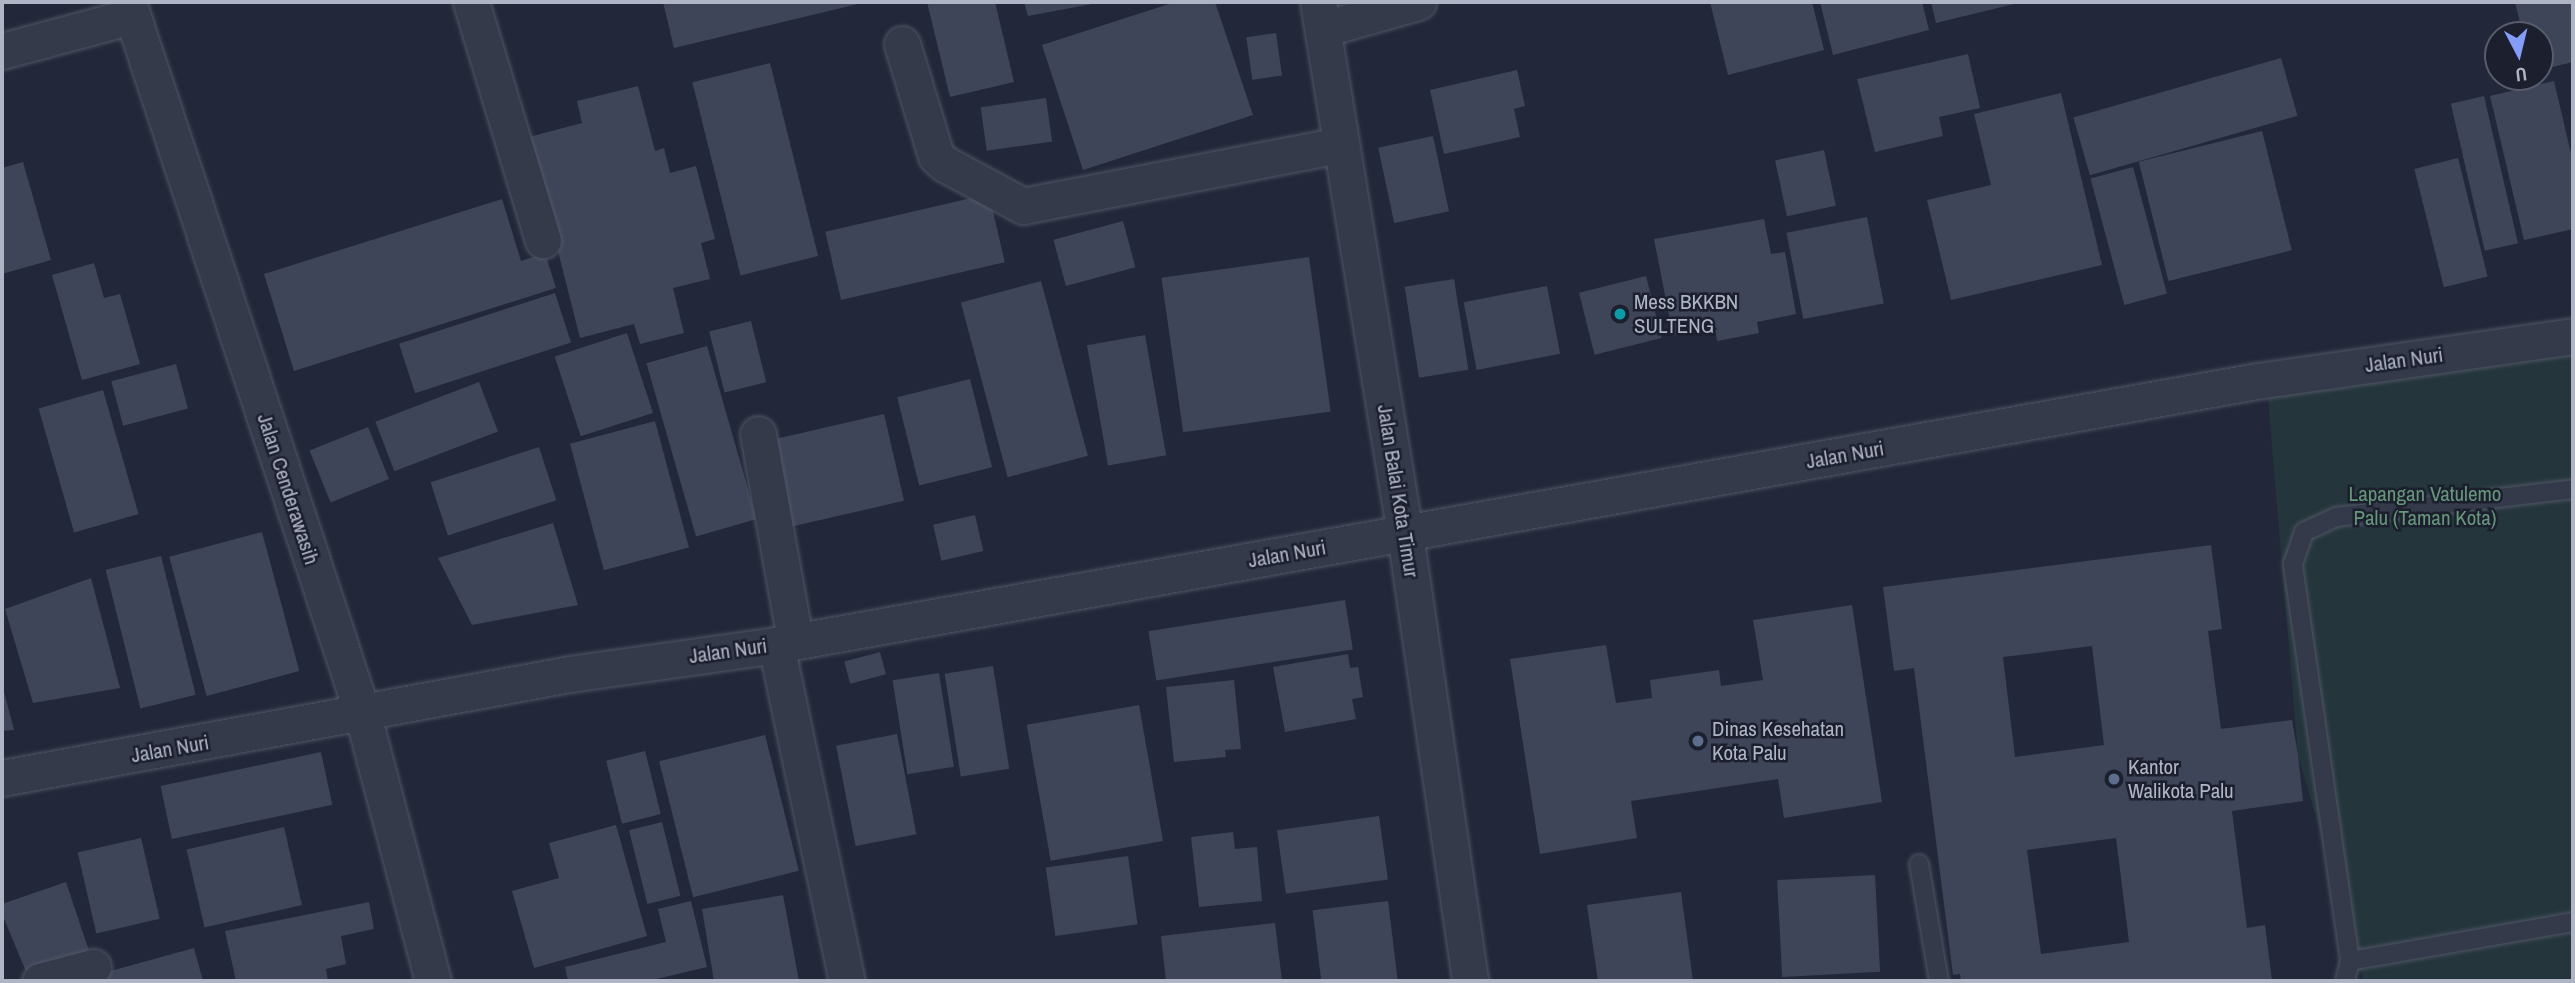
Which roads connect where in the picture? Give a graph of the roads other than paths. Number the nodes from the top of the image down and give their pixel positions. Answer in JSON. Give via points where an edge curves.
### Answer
{"nodes":[{"id":1,"x":471,"y":2,"type":"edge"},
{"id":2,"x":1418,"y":2,"type":"edge"},
{"id":3,"x":130,"y":9,"type":"edge"},
{"id":4,"x":1321,"y":15,"type":"edge"},
{"id":5,"x":902,"y":44,"type":"dead end"},
{"id":6,"x":2,"y":51,"type":"edge"},
{"id":7,"x":1341,"y":145,"type":"junction"},
{"id":8,"x":543,"y":240,"type":"dead end"},
{"id":9,"x":2573,"y":337,"type":"edge"},
{"id":10,"x":758,"y":434,"type":"dead end"},
{"id":11,"x":2573,"y":489,"type":"edge"},
{"id":12,"x":1405,"y":534,"type":"junction"},
{"id":13,"x":785,"y":642,"type":"junction"},
{"id":14,"x":362,"y":712,"type":"junction"},
{"id":15,"x":2,"y":778,"type":"edge"},
{"id":16,"x":1919,"y":864,"type":"dead end"},
{"id":17,"x":2573,"y":922,"type":"edge"},
{"id":18,"x":2350,"y":961,"type":"junction"},
{"id":19,"x":93,"y":967,"type":"dead end"},
{"id":20,"x":40,"y":981,"type":"edge"},
{"id":21,"x":433,"y":981,"type":"edge"},
{"id":22,"x":846,"y":981,"type":"edge"},
{"id":23,"x":1470,"y":981,"type":"edge"},
{"id":24,"x":1939,"y":981,"type":"edge"},
{"id":25,"x":2345,"y":981,"type":"edge"}],
"edges":[{"from":1,"to":8,"type":"street"},
{"from":2,"to":4,"type":"street"},
{"from":3,"to":6,"type":"street"},
{"from":3,"to":14,"type":"street","name":"Jalan Cenderawasih"},
{"from":4,"to":7,"type":"street","name":"Jalan Balai Kota Timur"},
{"from":5,"to":7,"type":"street","via":[[936,156],[1023,206]]},
{"from":7,"to":12,"type":"street","name":"Jalan Balai Kota Timur"},
{"from":9,"to":12,"type":"street","name":"Jalan Nuri","via":[[2257,381]]},
{"from":10,"to":13,"type":"street"},
{"from":11,"to":18,"type":"lane","via":[[2336,517],[2304,532],[2293,564]]},
{"from":12,"to":13,"type":"street","name":"Jalan Nuri"},
{"from":12,"to":23,"type":"street","name":"Jalan Balai Kota Timur"},
{"from":13,"to":14,"type":"street","name":"Jalan Nuri","via":[[570,674]]},
{"from":13,"to":22,"type":"street"},
{"from":14,"to":15,"type":"street","name":"Jalan Nuri"},
{"from":14,"to":21,"type":"street","name":"Jalan Cenderawasih"},
{"from":16,"to":24,"type":"lane"},
{"from":17,"to":18,"type":"lane"},
{"from":18,"to":25,"type":"lane"},
{"from":19,"to":20,"type":"street"}]}
